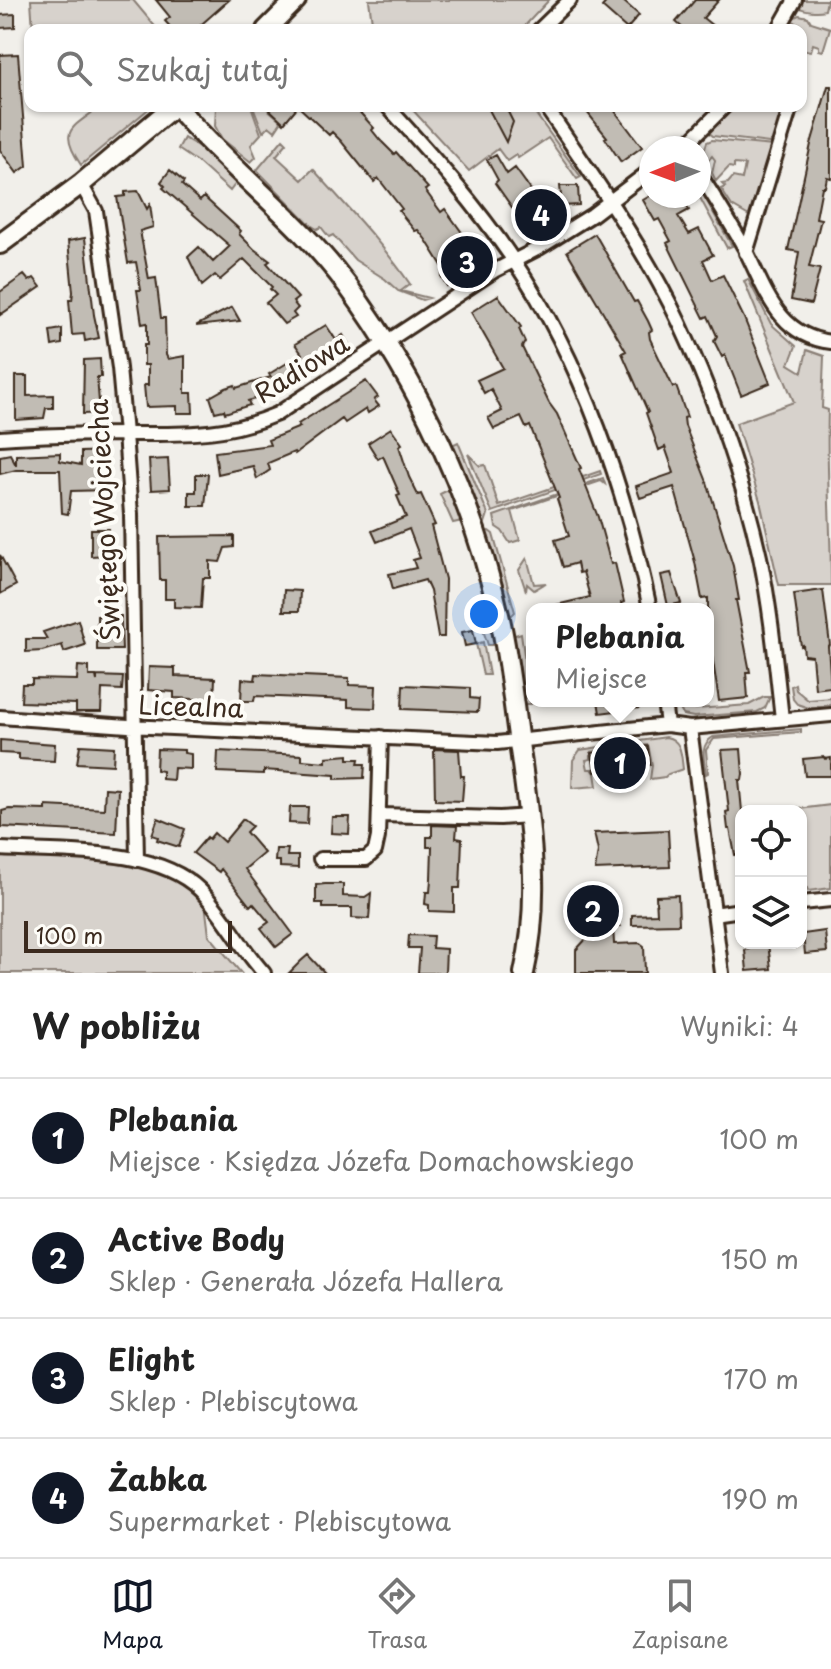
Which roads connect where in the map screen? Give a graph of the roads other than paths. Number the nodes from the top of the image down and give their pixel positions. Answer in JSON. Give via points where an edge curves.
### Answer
{"nodes":[{"id":1,"x":296,"y":0,"type":"edge"},
{"id":2,"x":570,"y":0,"type":"edge"},
{"id":3,"x":795,"y":0,"type":"edge"},
{"id":4,"x":272,"y":24,"type":"edge"},
{"id":5,"x":545,"y":24,"type":"edge"},
{"id":6,"x":781,"y":24,"type":"edge"},
{"id":7,"x":168,"y":112,"type":"edge"},
{"id":8,"x":180,"y":112,"type":"edge"},
{"id":9,"x":392,"y":112,"type":"edge"},
{"id":10,"x":549,"y":112,"type":"edge"},
{"id":11,"x":719,"y":112,"type":"edge"},
{"id":12,"x":789,"y":112,"type":"edge"},
{"id":13,"x":695,"y":136,"type":"edge"},
{"id":14,"x":639,"y":179,"type":"edge"},
{"id":15,"x":81,"y":184,"type":"junction"},
{"id":16,"x":711,"y":193,"type":"edge"},
{"id":17,"x":609,"y":200,"type":"junction"},
{"id":18,"x":0,"y":244,"type":"edge"},
{"id":19,"x":746,"y":253,"type":"junction"},
{"id":20,"x":514,"y":261,"type":"junction"},
{"id":21,"x":831,"y":342,"type":"edge"},
{"id":22,"x":386,"y":343,"type":"junction"},
{"id":23,"x":125,"y":434,"type":"junction"},
{"id":24,"x":0,"y":438,"type":"edge"},
{"id":25,"x":649,"y":603,"type":"edge"},
{"id":26,"x":665,"y":707,"type":"edge"},
{"id":27,"x":831,"y":715,"type":"edge"},
{"id":28,"x":0,"y":717,"type":"edge"},
{"id":29,"x":782,"y":719,"type":"junction"},
{"id":30,"x":667,"y":725,"type":"junction"},
{"id":31,"x":134,"y":727,"type":"junction"},
{"id":32,"x":690,"y":728,"type":"junction"},
{"id":33,"x":381,"y":737,"type":"junction"},
{"id":34,"x":518,"y":740,"type":"junction"},
{"id":35,"x":379,"y":815,"type":"junction"},
{"id":36,"x":529,"y":816,"type":"junction"},
{"id":37,"x":0,"y":849,"type":"edge"},
{"id":38,"x":320,"y":859,"type":"dead end"},
{"id":39,"x":137,"y":860,"type":"junction"},
{"id":40,"x":831,"y":900,"type":"edge"},
{"id":41,"x":807,"y":902,"type":"edge"},
{"id":42,"x":735,"y":911,"type":"edge"},
{"id":43,"x":714,"y":914,"type":"junction"},
{"id":44,"x":264,"y":973,"type":"edge"},
{"id":45,"x":524,"y":973,"type":"edge"},
{"id":46,"x":722,"y":973,"type":"edge"}],
"edges":[{"from":1,"to":4,"type":"street"},
{"from":2,"to":5,"type":"street"},
{"from":3,"to":6,"type":"street"},
{"from":7,"to":15,"type":"street"},
{"from":8,"to":22,"type":"street","via":[[304,233]]},
{"from":9,"to":20,"type":"street","via":[[450,176]]},
{"from":10,"to":17,"type":"street"},
{"from":11,"to":13,"type":"street"},
{"from":12,"to":19,"type":"street"},
{"from":14,"to":17,"type":"street","name":"Radiowa"},
{"from":15,"to":18,"type":"street"},
{"from":15,"to":23,"type":"street","name":"Świętego Wojciecha","via":[[96,211]]},
{"from":16,"to":19,"type":"street"},
{"from":17,"to":20,"type":"street","name":"Radiowa"},
{"from":17,"to":29,"type":"street","via":[[678,320],[725,434],[760,560]]},
{"from":19,"to":21,"type":"street","via":[[781,318],[805,335]]},
{"from":20,"to":22,"type":"street","name":"Radiowa"},
{"from":20,"to":25,"type":"street","via":[[562,347],[603,437],[633,529]]},
{"from":22,"to":23,"type":"street","name":"Radiowa","via":[[253,425],[190,434]]},
{"from":22,"to":34,"type":"street","via":[[418,396],[473,522],[502,631]]},
{"from":23,"to":24,"type":"street","name":"Radiowa"},
{"from":23,"to":31,"type":"street","name":"Świętego Wojciecha"},
{"from":26,"to":30,"type":"street"},
{"from":27,"to":29,"type":"street","name":"Licealna"},
{"from":28,"to":31,"type":"street","name":"Licealna"},
{"from":29,"to":32,"type":"street","name":"Licealna"},
{"from":30,"to":32,"type":"street","name":"Licealna"},
{"from":30,"to":34,"type":"street","name":"Licealna"},
{"from":31,"to":33,"type":"street","name":"Licealna"},
{"from":31,"to":39,"type":"street","name":"Świętego Wojciecha"},
{"from":32,"to":43,"type":"street"},
{"from":33,"to":34,"type":"street","name":"Licealna"},
{"from":33,"to":35,"type":"street"},
{"from":34,"to":36,"type":"street"},
{"from":35,"to":36,"type":"street"},
{"from":35,"to":38,"type":"street","via":[[375,851],[366,859]]},
{"from":36,"to":45,"type":"street","via":[[535,888]]},
{"from":37,"to":39,"type":"street"},
{"from":39,"to":44,"type":"street","via":[[183,876],[197,888]]},
{"from":40,"to":41,"type":"street"},
{"from":42,"to":43,"type":"street"},
{"from":43,"to":46,"type":"street"}]}
